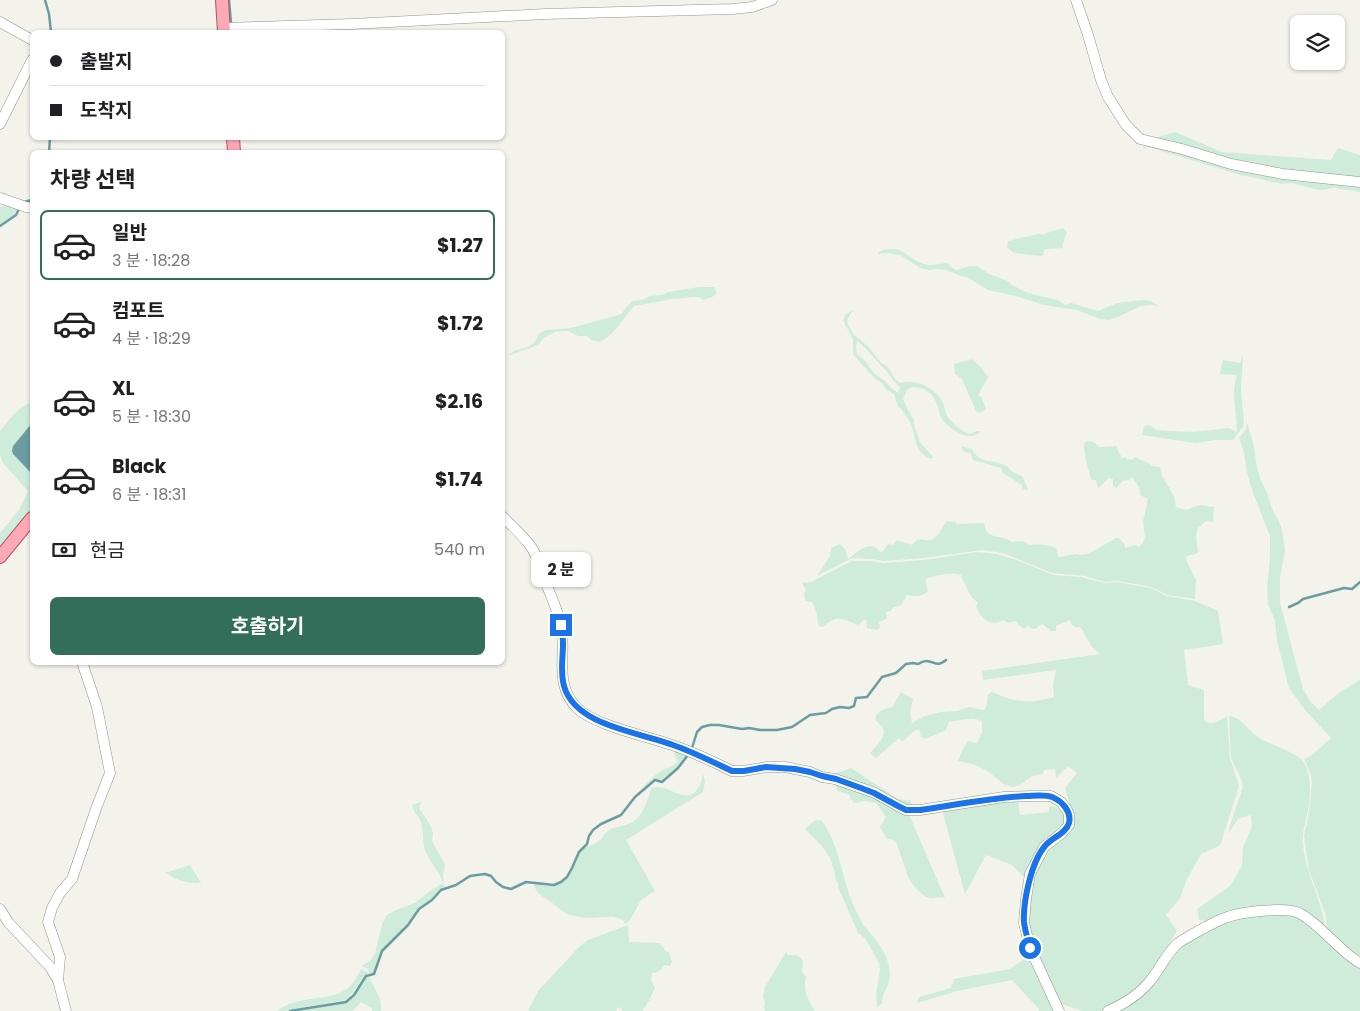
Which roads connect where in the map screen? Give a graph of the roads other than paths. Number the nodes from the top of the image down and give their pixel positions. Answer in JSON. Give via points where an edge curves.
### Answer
{"nodes":[{"id":1,"x":222,"y":0,"type":"edge"},
{"id":2,"x":772,"y":0,"type":"edge"},
{"id":3,"x":1076,"y":0,"type":"edge"},
{"id":4,"x":0,"y":22,"type":"edge"},
{"id":5,"x":224,"y":30,"type":"edge"},
{"id":6,"x":30,"y":39,"type":"edge"},
{"id":7,"x":30,"y":64,"type":"edge"},
{"id":8,"x":0,"y":124,"type":"edge"},
{"id":9,"x":1360,"y":182,"type":"edge"},
{"id":10,"x":0,"y":198,"type":"edge"},
{"id":11,"x":30,"y":208,"type":"edge"},
{"id":12,"x":505,"y":519,"type":"edge"},
{"id":13,"x":30,"y":520,"type":"edge"},
{"id":14,"x":0,"y":557,"type":"edge"},
{"id":15,"x":83,"y":665,"type":"edge"},
{"id":16,"x":0,"y":909,"type":"edge"},
{"id":17,"x":1360,"y":963,"type":"edge"},
{"id":18,"x":58,"y":980,"type":"junction"},
{"id":19,"x":66,"y":1011,"type":"edge"},
{"id":20,"x":1059,"y":1011,"type":"edge"},
{"id":21,"x":1108,"y":1011,"type":"edge"}],
"edges":[{"from":1,"to":5,"type":"main road"},
{"from":2,"to":5,"type":"street","via":[[733,9],[545,14]]},
{"from":3,"to":9,"type":"street","via":[[1108,97],[1126,125],[1140,139],[1231,164],[1283,174]]},
{"from":4,"to":6,"type":"street"},
{"from":7,"to":8,"type":"street"},
{"from":10,"to":11,"type":"street"},
{"from":12,"to":20,"type":"street","via":[[530,545],[539,565],[561,625],[563,685],[578,709],[587,716],[671,744],[732,771],[784,767],[810,772],[874,793],[906,810],[1004,797],[1051,796],[1061,802],[1070,815],[1069,825],[1044,847],[1030,874],[1024,922],[1030,948]]},
{"from":13,"to":14,"type":"main road"},
{"from":15,"to":18,"type":"street","via":[[97,707],[110,773],[72,878],[60,893],[48,922],[60,957]]},
{"from":16,"to":18,"type":"street"},
{"from":17,"to":21,"type":"street","via":[[1300,913],[1292,910],[1226,917],[1178,943],[1139,992]]},
{"from":18,"to":19,"type":"street"}]}
